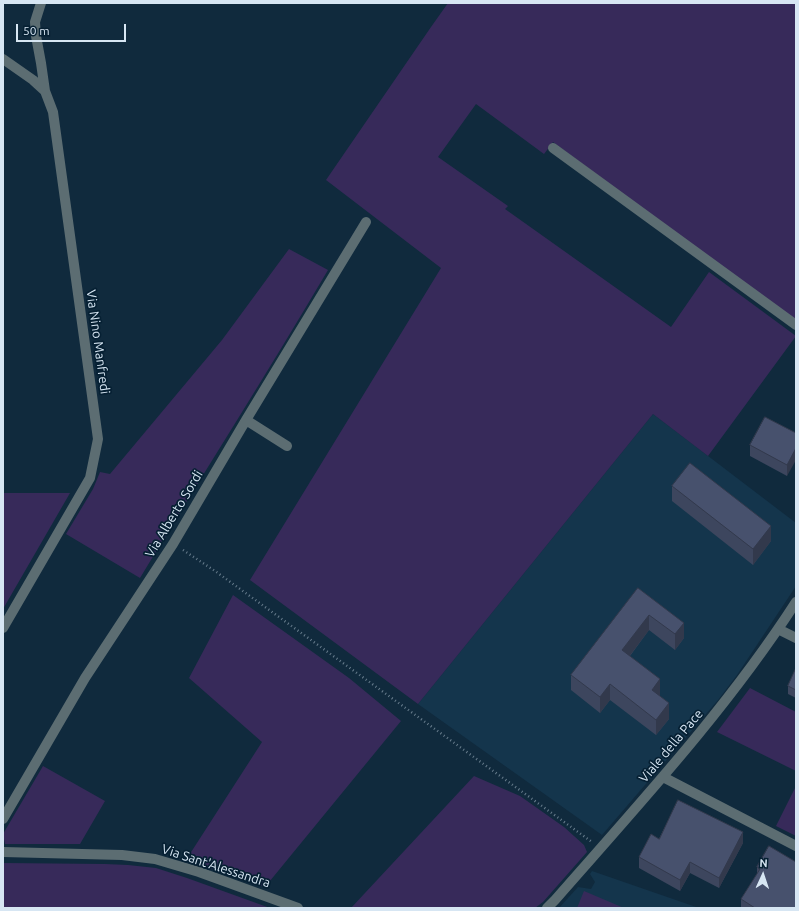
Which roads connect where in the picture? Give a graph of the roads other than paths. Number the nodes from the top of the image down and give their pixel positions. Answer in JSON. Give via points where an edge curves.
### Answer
{"nodes":[{"id":1,"x":41,"y":3,"type":"edge"},
{"id":2,"x":3,"y":59,"type":"edge"},
{"id":3,"x":45,"y":91,"type":"junction"},
{"id":4,"x":553,"y":148,"type":"dead end"},
{"id":5,"x":366,"y":222,"type":"dead end"},
{"id":6,"x":796,"y":325,"type":"edge"},
{"id":7,"x":246,"y":420,"type":"junction"},
{"id":8,"x":287,"y":446,"type":"dead end"},
{"id":9,"x":796,"y":602,"type":"edge"},
{"id":10,"x":3,"y":628,"type":"edge"},
{"id":11,"x":778,"y":629,"type":"junction"},
{"id":12,"x":796,"y":638,"type":"edge"},
{"id":13,"x":663,"y":777,"type":"junction"},
{"id":14,"x":3,"y":819,"type":"edge"},
{"id":15,"x":796,"y":846,"type":"edge"},
{"id":16,"x":3,"y":852,"type":"edge"},
{"id":17,"x":551,"y":905,"type":"edge"},
{"id":18,"x":298,"y":908,"type":"edge"}],
"edges":[{"from":1,"to":3,"type":"street","via":[[35,22]]},
{"from":2,"to":3,"type":"street","name":"Via Nino Manfredi"},
{"from":3,"to":10,"type":"street","name":"Via Nino Manfredi","via":[[53,112],[98,439],[90,478]]},
{"from":4,"to":6,"type":"street"},
{"from":5,"to":7,"type":"street","name":"Via Alberto Sordi"},
{"from":7,"to":8,"type":"street"},
{"from":7,"to":14,"type":"street","name":"Via Alberto Sordi","via":[[172,544],[85,678]]},
{"from":9,"to":11,"type":"street","name":"Viale della Pace"},
{"from":11,"to":12,"type":"street"},
{"from":11,"to":13,"type":"street","name":"Viale della Pace","via":[[736,688]]},
{"from":13,"to":15,"type":"street"},
{"from":13,"to":17,"type":"street","name":"Viale della Pace"},
{"from":16,"to":18,"type":"street","name":"Via Sant'Alessandra","via":[[122,855],[155,859]]}]}
